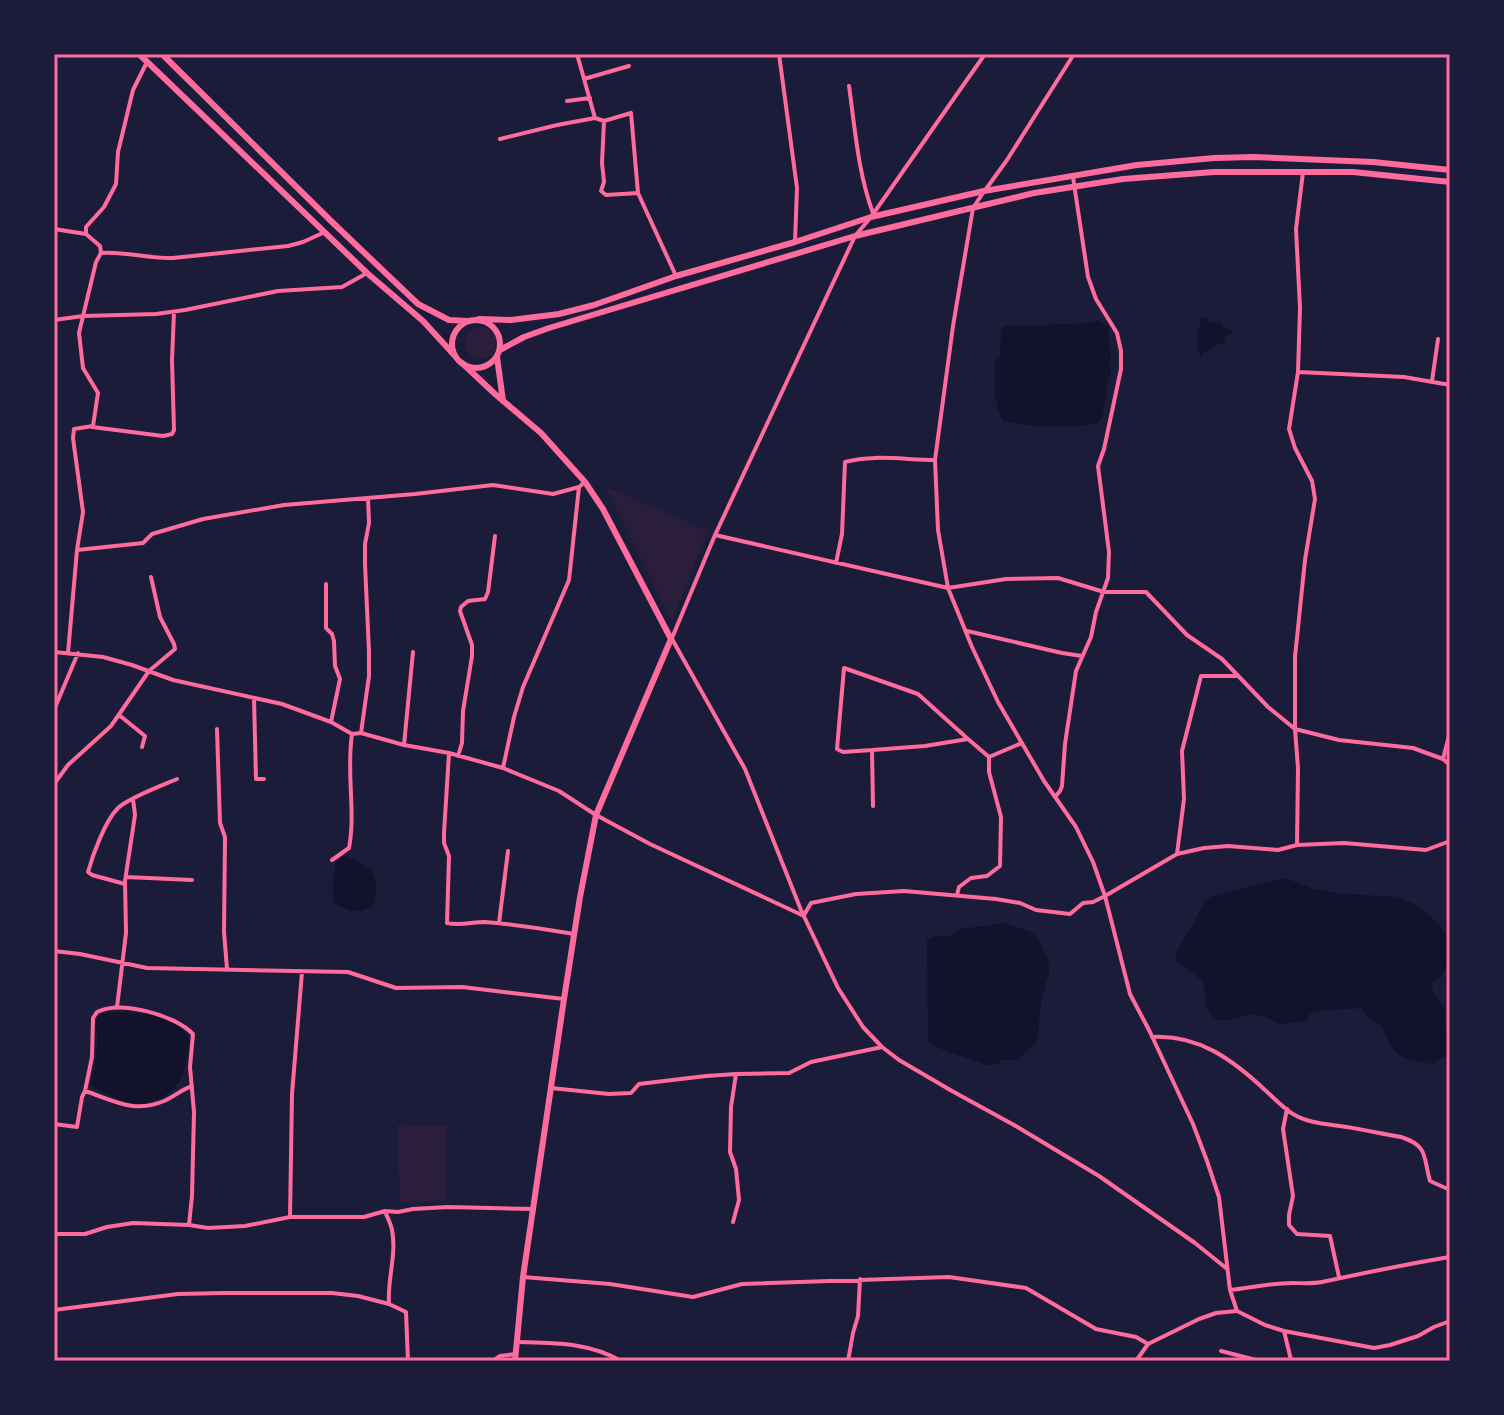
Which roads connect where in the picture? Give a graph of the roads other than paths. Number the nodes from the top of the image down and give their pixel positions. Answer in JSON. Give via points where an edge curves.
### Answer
{"nodes":[{"id":1,"x":139,"y":54,"type":"edge"},
{"id":2,"x":162,"y":54,"type":"edge"},
{"id":3,"x":577,"y":54,"type":"edge"},
{"id":4,"x":779,"y":54,"type":"edge"},
{"id":5,"x":985,"y":54,"type":"edge"},
{"id":6,"x":1074,"y":54,"type":"edge"},
{"id":7,"x":147,"y":62,"type":"junction"},
{"id":8,"x":629,"y":66,"type":"dead end"},
{"id":9,"x":584,"y":79,"type":"junction"},
{"id":10,"x":849,"y":86,"type":"dead end"},
{"id":11,"x":590,"y":98,"type":"junction"},
{"id":12,"x":567,"y":101,"type":"dead end"},
{"id":13,"x":595,"y":118,"type":"junction"},
{"id":14,"x":604,"y":121,"type":"junction"},
{"id":15,"x":500,"y":139,"type":"dead end"},
{"id":16,"x":1450,"y":170,"type":"edge"},
{"id":17,"x":1303,"y":172,"type":"junction"},
{"id":18,"x":1073,"y":175,"type":"junction"},
{"id":19,"x":1450,"y":182,"type":"edge"},
{"id":20,"x":1075,"y":186,"type":"junction"},
{"id":21,"x":984,"y":191,"type":"junction"},
{"id":22,"x":638,"y":193,"type":"junction"},
{"id":23,"x":973,"y":208,"type":"junction"},
{"id":24,"x":872,"y":215,"type":"junction"},
{"id":25,"x":54,"y":229,"type":"edge"},
{"id":26,"x":325,"y":232,"type":"junction"},
{"id":27,"x":86,"y":234,"type":"junction"},
{"id":28,"x":855,"y":236,"type":"junction"},
{"id":29,"x":795,"y":242,"type":"junction"},
{"id":30,"x":101,"y":253,"type":"junction"},
{"id":31,"x":367,"y":273,"type":"junction"},
{"id":32,"x":676,"y":276,"type":"junction"},
{"id":33,"x":174,"y":311,"type":"junction"},
{"id":34,"x":83,"y":316,"type":"junction"},
{"id":35,"x":479,"y":319,"type":"junction"},
{"id":36,"x":54,"y":320,"type":"edge"},
{"id":37,"x":468,"y":321,"type":"junction"},
{"id":38,"x":1438,"y":339,"type":"dead end"},
{"id":39,"x":499,"y":353,"type":"junction"},
{"id":40,"x":459,"y":360,"type":"junction"},
{"id":41,"x":1298,"y":372,"type":"junction"},
{"id":42,"x":1432,"y":381,"type":"junction"},
{"id":43,"x":1450,"y":385,"type":"edge"},
{"id":44,"x":503,"y":401,"type":"junction"},
{"id":45,"x":74,"y":429,"type":"junction"},
{"id":46,"x":935,"y":460,"type":"junction"},
{"id":47,"x":582,"y":485,"type":"junction"},
{"id":48,"x":368,"y":498,"type":"junction"},
{"id":49,"x":715,"y":535,"type":"junction"},
{"id":50,"x":495,"y":536,"type":"dead end"},
{"id":51,"x":77,"y":550,"type":"junction"},
{"id":52,"x":836,"y":563,"type":"junction"},
{"id":53,"x":151,"y":577,"type":"dead end"},
{"id":54,"x":326,"y":584,"type":"dead end"},
{"id":55,"x":948,"y":588,"type":"junction"},
{"id":56,"x":1104,"y":592,"type":"junction"},
{"id":57,"x":967,"y":631,"type":"junction"},
{"id":58,"x":671,"y":639,"type":"junction"},
{"id":59,"x":54,"y":652,"type":"edge"},
{"id":60,"x":413,"y":652,"type":"dead end"},
{"id":61,"x":68,"y":653,"type":"junction"},
{"id":62,"x":78,"y":653,"type":"junction"},
{"id":63,"x":1082,"y":656,"type":"junction"},
{"id":64,"x":149,"y":671,"type":"junction"},
{"id":65,"x":1237,"y":676,"type":"junction"},
{"id":66,"x":254,"y":698,"type":"junction"},
{"id":67,"x":54,"y":710,"type":"edge"},
{"id":68,"x":119,"y":715,"type":"junction"},
{"id":69,"x":331,"y":722,"type":"junction"},
{"id":70,"x":217,"y":729,"type":"dead end"},
{"id":71,"x":1295,"y":729,"type":"junction"},
{"id":72,"x":1450,"y":732,"type":"edge"},
{"id":73,"x":361,"y":733,"type":"junction"},
{"id":74,"x":352,"y":734,"type":"junction"},
{"id":75,"x":968,"y":739,"type":"junction"},
{"id":76,"x":1022,"y":743,"type":"junction"},
{"id":77,"x":404,"y":745,"type":"junction"},
{"id":78,"x":142,"y":747,"type":"dead end"},
{"id":79,"x":872,"y":750,"type":"junction"},
{"id":80,"x":449,"y":753,"type":"junction"},
{"id":81,"x":458,"y":756,"type":"junction"},
{"id":82,"x":989,"y":757,"type":"junction"},
{"id":83,"x":1443,"y":759,"type":"junction"},
{"id":84,"x":1450,"y":765,"type":"edge"},
{"id":85,"x":503,"y":768,"type":"junction"},
{"id":86,"x":177,"y":779,"type":"dead end"},
{"id":87,"x":264,"y":779,"type":"dead end"},
{"id":88,"x":54,"y":784,"type":"edge"},
{"id":89,"x":1055,"y":797,"type":"junction"},
{"id":90,"x":133,"y":799,"type":"junction"},
{"id":91,"x":873,"y":806,"type":"dead end"},
{"id":92,"x":596,"y":815,"type":"junction"},
{"id":93,"x":1450,"y":841,"type":"edge"},
{"id":94,"x":1297,"y":845,"type":"junction"},
{"id":95,"x":508,"y":851,"type":"dead end"},
{"id":96,"x":1177,"y":854,"type":"junction"},
{"id":97,"x":332,"y":860,"type":"dead end"},
{"id":98,"x":125,"y":880,"type":"junction"},
{"id":99,"x":192,"y":880,"type":"dead end"},
{"id":100,"x":957,"y":895,"type":"junction"},
{"id":101,"x":1105,"y":896,"type":"junction"},
{"id":102,"x":804,"y":916,"type":"junction"},
{"id":103,"x":499,"y":923,"type":"junction"},
{"id":104,"x":574,"y":934,"type":"junction"},
{"id":105,"x":54,"y":951,"type":"edge"},
{"id":106,"x":122,"y":963,"type":"junction"},
{"id":107,"x":227,"y":970,"type":"junction"},
{"id":108,"x":302,"y":971,"type":"junction"},
{"id":109,"x":564,"y":999,"type":"junction"},
{"id":110,"x":117,"y":1007,"type":"junction"},
{"id":111,"x":1152,"y":1037,"type":"junction"},
{"id":112,"x":882,"y":1047,"type":"junction"},
{"id":113,"x":736,"y":1074,"type":"junction"},
{"id":114,"x":192,"y":1086,"type":"junction"},
{"id":115,"x":551,"y":1088,"type":"junction"},
{"id":116,"x":85,"y":1091,"type":"junction"},
{"id":117,"x":1287,"y":1109,"type":"junction"},
{"id":118,"x":54,"y":1124,"type":"edge"},
{"id":119,"x":1450,"y":1190,"type":"edge"},
{"id":120,"x":534,"y":1209,"type":"junction"},
{"id":121,"x":385,"y":1211,"type":"junction"},
{"id":122,"x":290,"y":1217,"type":"junction"},
{"id":123,"x":733,"y":1222,"type":"dead end"},
{"id":124,"x":189,"y":1225,"type":"junction"},
{"id":125,"x":54,"y":1234,"type":"edge"},
{"id":126,"x":1450,"y":1257,"type":"edge"},
{"id":127,"x":1228,"y":1270,"type":"junction"},
{"id":128,"x":523,"y":1277,"type":"junction"},
{"id":129,"x":1339,"y":1277,"type":"junction"},
{"id":130,"x":860,"y":1279,"type":"junction"},
{"id":131,"x":1230,"y":1290,"type":"junction"},
{"id":132,"x":389,"y":1304,"type":"junction"},
{"id":133,"x":54,"y":1310,"type":"edge"},
{"id":134,"x":1237,"y":1311,"type":"junction"},
{"id":135,"x":1450,"y":1321,"type":"edge"},
{"id":136,"x":1284,"y":1331,"type":"junction"},
{"id":137,"x":517,"y":1342,"type":"junction"},
{"id":138,"x":1148,"y":1344,"type":"junction"},
{"id":139,"x":1221,"y":1351,"type":"dead end"},
{"id":140,"x":515,"y":1357,"type":"edge"},
{"id":141,"x":1292,"y":1360,"type":"edge"},
{"id":142,"x":408,"y":1361,"type":"edge"},
{"id":143,"x":493,"y":1361,"type":"edge"},
{"id":144,"x":621,"y":1361,"type":"edge"},
{"id":145,"x":848,"y":1361,"type":"edge"},
{"id":146,"x":1136,"y":1361,"type":"edge"}],
"edges":[{"from":1,"to":7,"type":"main road"},
{"from":2,"to":37,"type":"main road","via":[[418,304],[449,320]]},
{"from":3,"to":9,"type":"street"},
{"from":4,"to":29,"type":"street","via":[[797,188]]},
{"from":5,"to":24,"type":"street"},
{"from":6,"to":21,"type":"street"},
{"from":7,"to":26,"type":"main road"},
{"from":7,"to":27,"type":"street","via":[[133,90],[116,184]]},
{"from":8,"to":9,"type":"street"},
{"from":9,"to":11,"type":"street"},
{"from":10,"to":24,"type":"street"},
{"from":11,"to":12,"type":"street"},
{"from":11,"to":13,"type":"street"},
{"from":13,"to":14,"type":"street"},
{"from":13,"to":15,"type":"street"},
{"from":14,"to":22,"type":"street","via":[[631,113]]},
{"from":14,"to":22,"type":"street","via":[[601,191]]},
{"from":16,"to":18,"type":"main road","via":[[1254,157]]},
{"from":17,"to":19,"type":"main road"},
{"from":17,"to":20,"type":"main road","via":[[1214,172]]},
{"from":17,"to":41,"type":"street","via":[[1296,229]]},
{"from":18,"to":20,"type":"street"},
{"from":18,"to":21,"type":"main road"},
{"from":20,"to":23,"type":"main road"},
{"from":20,"to":56,"type":"street","via":[[1088,277],[1121,351],[1117,393],[1098,466],[1109,552]]},
{"from":21,"to":23,"type":"street"},
{"from":21,"to":24,"type":"main road"},
{"from":22,"to":32,"type":"street"},
{"from":23,"to":28,"type":"main road"},
{"from":23,"to":46,"type":"street"},
{"from":24,"to":28,"type":"street"},
{"from":24,"to":29,"type":"main road"},
{"from":25,"to":27,"type":"street"},
{"from":26,"to":30,"type":"street","via":[[288,246],[173,258]]},
{"from":26,"to":31,"type":"main road"},
{"from":27,"to":30,"type":"street"},
{"from":28,"to":39,"type":"main road","via":[[549,328]]},
{"from":28,"to":49,"type":"street"},
{"from":29,"to":32,"type":"main road"},
{"from":30,"to":34,"type":"street"},
{"from":31,"to":33,"type":"street","via":[[342,287],[278,291]]},
{"from":31,"to":40,"type":"main road"},
{"from":32,"to":35,"type":"main road","via":[[559,314]]},
{"from":33,"to":34,"type":"street"},
{"from":33,"to":45,"type":"street","via":[[172,434]]},
{"from":34,"to":36,"type":"street"},
{"from":34,"to":45,"type":"street","via":[[83,368],[98,393],[93,426]]},
{"from":35,"to":37,"type":"main road"},
{"from":35,"to":39,"type":"main road","via":[[496,329]]},
{"from":37,"to":40,"type":"main road","via":[[453,336]]},
{"from":38,"to":42,"type":"street"},
{"from":39,"to":40,"type":"main road","via":[[483,367]]},
{"from":39,"to":44,"type":"main road"},
{"from":40,"to":44,"type":"main road"},
{"from":41,"to":42,"type":"street"},
{"from":41,"to":71,"type":"street","via":[[1289,429],[1315,499],[1297,623]]},
{"from":42,"to":43,"type":"street"},
{"from":44,"to":47,"type":"main road","via":[[541,433]]},
{"from":45,"to":51,"type":"street","via":[[83,512]]},
{"from":46,"to":52,"type":"street","via":[[845,462]]},
{"from":46,"to":55,"type":"street","via":[[938,530]]},
{"from":47,"to":48,"type":"street","via":[[553,494],[493,485]]},
{"from":47,"to":58,"type":"main road","via":[[603,509]]},
{"from":47,"to":85,"type":"street","via":[[569,580],[523,687]]},
{"from":48,"to":51,"type":"street","via":[[232,514],[152,534],[143,543]]},
{"from":48,"to":73,"type":"street","via":[[369,664]]},
{"from":49,"to":52,"type":"street"},
{"from":49,"to":58,"type":"street"},
{"from":50,"to":81,"type":"street","via":[[485,599],[468,601],[460,611],[472,656]]},
{"from":51,"to":61,"type":"street"},
{"from":52,"to":55,"type":"street"},
{"from":53,"to":64,"type":"street","via":[[160,617],[175,649]]},
{"from":54,"to":69,"type":"street","via":[[326,628],[332,634],[340,679]]},
{"from":55,"to":56,"type":"street","via":[[1058,578]]},
{"from":55,"to":57,"type":"street"},
{"from":56,"to":63,"type":"street"},
{"from":56,"to":65,"type":"street","via":[[1146,592]]},
{"from":57,"to":63,"type":"street"},
{"from":57,"to":76,"type":"street"},
{"from":58,"to":92,"type":"main road"},
{"from":58,"to":102,"type":"street","via":[[745,769]]},
{"from":59,"to":61,"type":"street"},
{"from":60,"to":77,"type":"street"},
{"from":61,"to":62,"type":"street"},
{"from":62,"to":64,"type":"street"},
{"from":62,"to":67,"type":"street"},
{"from":63,"to":89,"type":"street","via":[[1070,702],[1062,786]]},
{"from":64,"to":66,"type":"street"},
{"from":64,"to":68,"type":"street"},
{"from":65,"to":71,"type":"street"},
{"from":65,"to":96,"type":"street","via":[[1201,676],[1182,751],[1184,799]]},
{"from":66,"to":69,"type":"street"},
{"from":66,"to":87,"type":"street","via":[[256,779]]},
{"from":68,"to":78,"type":"street","via":[[145,736]]},
{"from":68,"to":88,"type":"street"},
{"from":69,"to":74,"type":"street"},
{"from":70,"to":107,"type":"street"},
{"from":71,"to":83,"type":"street","via":[[1413,748]]},
{"from":71,"to":94,"type":"street"},
{"from":72,"to":83,"type":"street"},
{"from":73,"to":74,"type":"street"},
{"from":73,"to":77,"type":"street"},
{"from":74,"to":97,"type":"street","via":[[352,831],[349,848]]},
{"from":75,"to":79,"type":"street"},
{"from":75,"to":79,"type":"street","via":[[918,694],[844,668],[837,749]]},
{"from":75,"to":82,"type":"street"},
{"from":76,"to":82,"type":"street"},
{"from":76,"to":89,"type":"street"},
{"from":77,"to":80,"type":"street"},
{"from":79,"to":91,"type":"street"},
{"from":80,"to":81,"type":"street"},
{"from":80,"to":103,"type":"street","via":[[446,920],[450,925]]},
{"from":81,"to":85,"type":"street"},
{"from":82,"to":100,"type":"street","via":[[1001,817],[1000,866],[987,876],[971,878]]},
{"from":83,"to":84,"type":"street"},
{"from":85,"to":92,"type":"street","via":[[559,791]]},
{"from":86,"to":90,"type":"street"},
{"from":89,"to":101,"type":"street","via":[[1076,827]]},
{"from":90,"to":98,"type":"street"},
{"from":90,"to":98,"type":"street","via":[[119,806],[88,872]]},
{"from":92,"to":102,"type":"street"},
{"from":92,"to":104,"type":"main road"},
{"from":93,"to":94,"type":"street","via":[[1426,850]]},
{"from":94,"to":96,"type":"street","via":[[1278,850],[1228,846]]},
{"from":95,"to":103,"type":"street"},
{"from":96,"to":101,"type":"street"},
{"from":98,"to":99,"type":"street"},
{"from":98,"to":106,"type":"street"},
{"from":100,"to":101,"type":"street","via":[[1070,914]]},
{"from":100,"to":102,"type":"street","via":[[856,894],[811,903]]},
{"from":101,"to":111,"type":"street","via":[[1130,994]]},
{"from":102,"to":112,"type":"street","via":[[838,988]]},
{"from":103,"to":104,"type":"street"},
{"from":104,"to":109,"type":"main road"},
{"from":105,"to":106,"type":"street"},
{"from":106,"to":107,"type":"street"},
{"from":106,"to":110,"type":"street"},
{"from":107,"to":108,"type":"street"},
{"from":108,"to":109,"type":"street","via":[[348,972],[396,988],[462,987]]},
{"from":108,"to":122,"type":"street"},
{"from":109,"to":115,"type":"main road"},
{"from":110,"to":114,"type":"street","via":[[158,1013],[189,1029]]},
{"from":110,"to":116,"type":"street","via":[[103,1009],[93,1018]]},
{"from":111,"to":117,"type":"street","via":[[1175,1036],[1206,1046]]},
{"from":111,"to":127,"type":"street","via":[[1193,1124],[1219,1197]]},
{"from":112,"to":113,"type":"street","via":[[811,1062],[789,1073]]},
{"from":112,"to":127,"type":"street","via":[[1099,1176]]},
{"from":113,"to":115,"type":"street","via":[[639,1084],[631,1093]]},
{"from":113,"to":123,"type":"street","via":[[730,1152],[739,1200]]},
{"from":114,"to":116,"type":"street","via":[[140,1107]]},
{"from":114,"to":124,"type":"street"},
{"from":115,"to":120,"type":"main road"},
{"from":116,"to":118,"type":"street","via":[[77,1127]]},
{"from":117,"to":119,"type":"street","via":[[1314,1122],[1419,1144],[1430,1181]]},
{"from":117,"to":129,"type":"street","via":[[1283,1129],[1293,1196],[1289,1225],[1297,1234],[1330,1236]]},
{"from":120,"to":121,"type":"street"},
{"from":120,"to":128,"type":"main road"},
{"from":121,"to":122,"type":"street","via":[[364,1217]]},
{"from":121,"to":132,"type":"street","via":[[393,1239]]},
{"from":122,"to":124,"type":"street","via":[[245,1226]]},
{"from":124,"to":125,"type":"street","via":[[123,1224],[85,1234]]},
{"from":126,"to":129,"type":"street"},
{"from":127,"to":131,"type":"street"},
{"from":128,"to":130,"type":"street","via":[[693,1297],[742,1284]]},
{"from":128,"to":137,"type":"main road"},
{"from":129,"to":131,"type":"street"},
{"from":130,"to":138,"type":"street","via":[[949,1277],[1026,1288],[1096,1329]]},
{"from":130,"to":145,"type":"street"},
{"from":131,"to":134,"type":"street"},
{"from":132,"to":133,"type":"street","via":[[332,1293],[224,1293]]},
{"from":132,"to":142,"type":"street","via":[[406,1312]]},
{"from":134,"to":136,"type":"street"},
{"from":134,"to":138,"type":"street","via":[[1199,1319]]},
{"from":135,"to":136,"type":"street","via":[[1374,1348]]},
{"from":136,"to":141,"type":"street"},
{"from":137,"to":140,"type":"main road"},
{"from":137,"to":144,"type":"street","via":[[569,1344],[607,1352]]},
{"from":138,"to":146,"type":"street"},
{"from":139,"to":141,"type":"street","via":[[1256,1360]]},
{"from":140,"to":143,"type":"street"}]}
